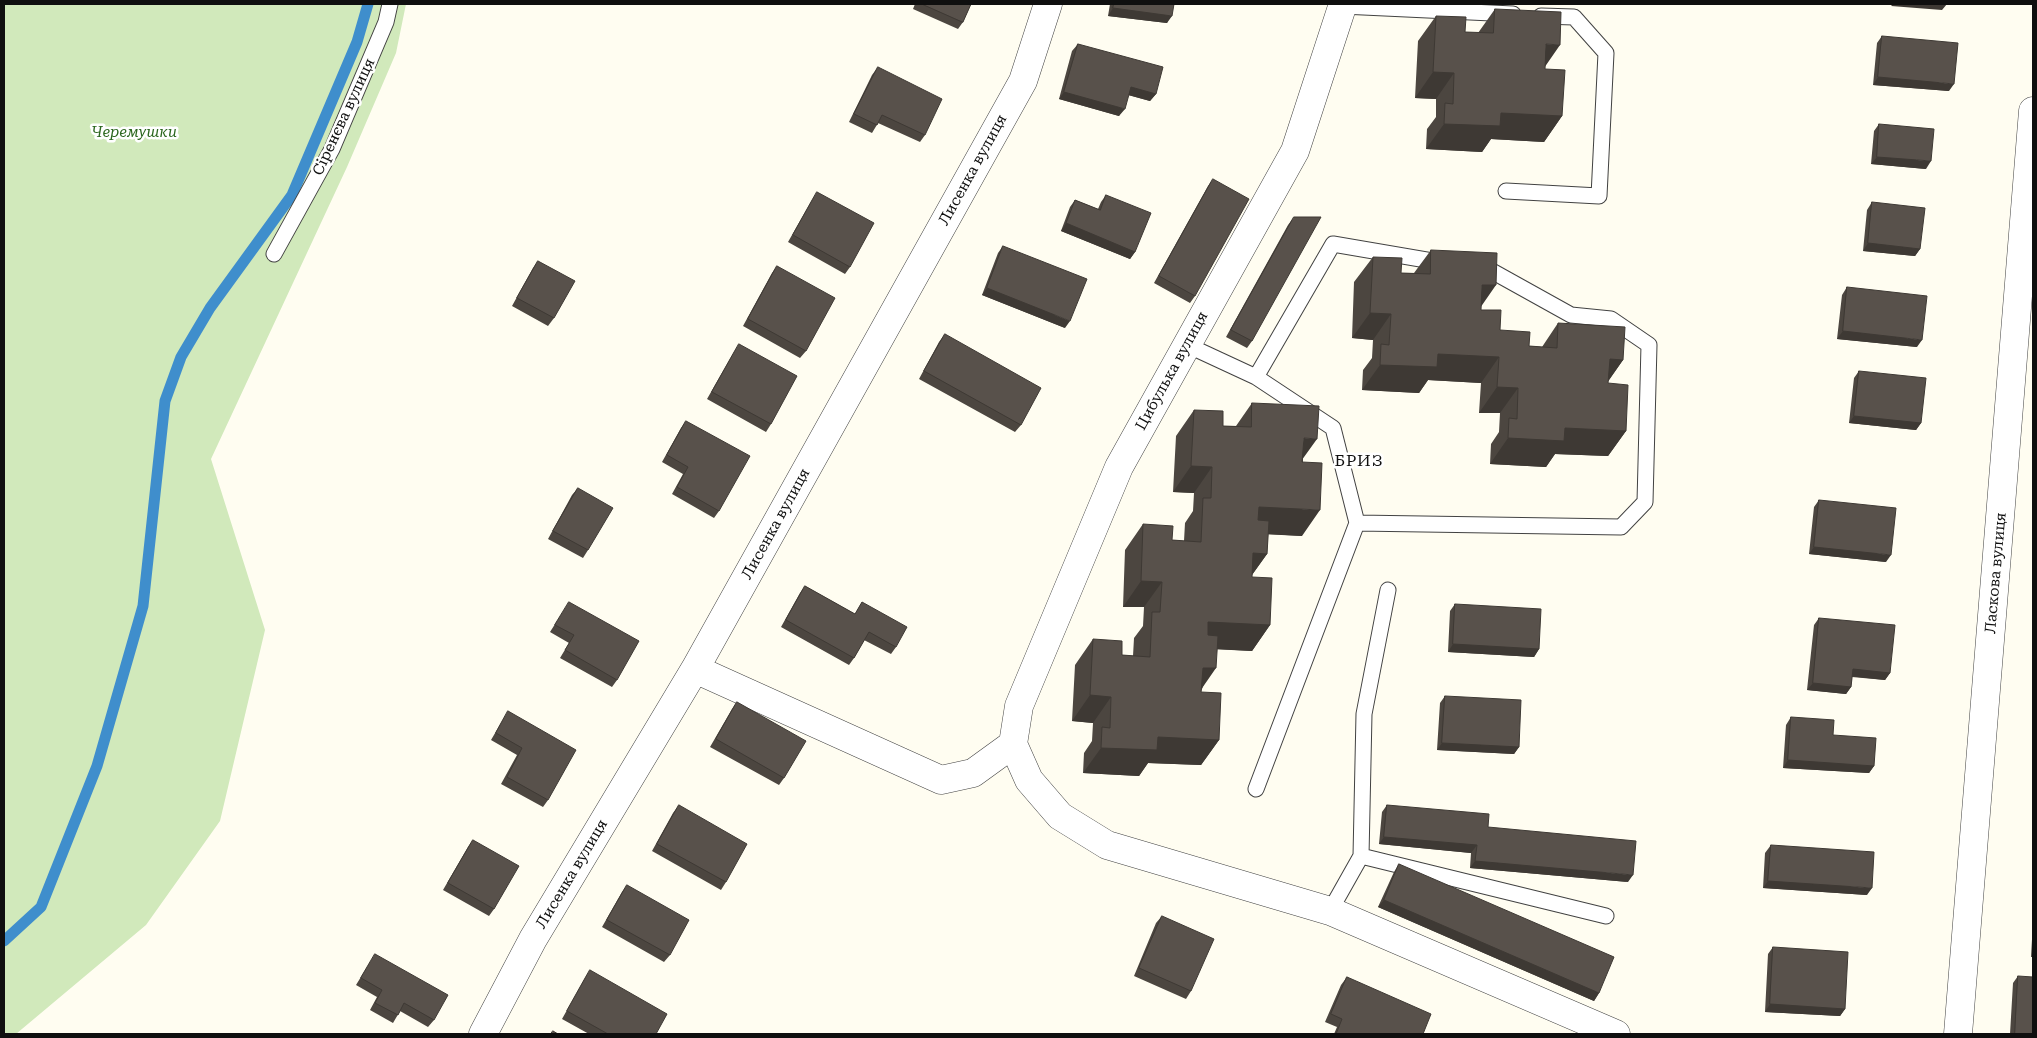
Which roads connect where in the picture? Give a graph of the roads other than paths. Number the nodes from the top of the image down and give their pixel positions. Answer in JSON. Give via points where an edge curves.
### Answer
{"nodes":[{"id":1,"x":390,"y":4,"type":"edge"},
{"id":2,"x":1048,"y":4,"type":"edge"},
{"id":3,"x":1343,"y":5,"type":"edge"},
{"id":4,"x":2033,"y":111,"type":"edge"},
{"id":5,"x":1506,"y":191,"type":"dead end"},
{"id":6,"x":274,"y":254,"type":"dead end"},
{"id":7,"x":1187,"y":345,"type":"junction"},
{"id":8,"x":1256,"y":377,"type":"junction"},
{"id":9,"x":1357,"y":523,"type":"junction"},
{"id":10,"x":1388,"y":590,"type":"dead end"},
{"id":11,"x":695,"y":669,"type":"junction"},
{"id":12,"x":1013,"y":744,"type":"junction"},
{"id":13,"x":1256,"y":789,"type":"dead end"},
{"id":14,"x":1361,"y":856,"type":"junction"},
{"id":15,"x":1330,"y":911,"type":"junction"},
{"id":16,"x":1606,"y":916,"type":"dead end"},
{"id":17,"x":483,"y":1034,"type":"edge"},
{"id":18,"x":1616,"y":1034,"type":"edge"},
{"id":19,"x":1958,"y":1034,"type":"edge"}],
"edges":[{"from":1,"to":6,"type":"lane","name":"Сіренєва вулиця","via":[[386,22],[332,149]]},
{"from":2,"to":11,"type":"street","name":"Лисенка вулиця","via":[[1023,81]]},
{"from":3,"to":5,"type":"lane","via":[[1574,17],[1606,53],[1599,196]]},
{"from":3,"to":7,"type":"street","name":"Цибулька вулиця","via":[[1295,151]]},
{"from":4,"to":19,"type":"street","name":"Ласкова вулиця"},
{"from":7,"to":8,"type":"lane"},
{"from":7,"to":12,"type":"street","name":"Цибулька вулиця","via":[[1119,467],[1020,706]]},
{"from":8,"to":9,"type":"lane","via":[[1333,428]]},
{"from":8,"to":9,"type":"lane","via":[[1333,244],[1490,270],[1571,315],[1610,319],[1649,345],[1645,502],[1621,527]]},
{"from":9,"to":13,"type":"lane"},
{"from":10,"to":14,"type":"lane","via":[[1364,714]]},
{"from":11,"to":12,"type":"street","via":[[941,780],[973,773]]},
{"from":11,"to":17,"type":"street","name":"Лисенка вулиця","via":[[533,938]]},
{"from":12,"to":15,"type":"street","via":[[1029,780],[1060,816],[1107,845]]},
{"from":14,"to":15,"type":"lane"},
{"from":14,"to":16,"type":"lane"},
{"from":15,"to":18,"type":"street"}]}
